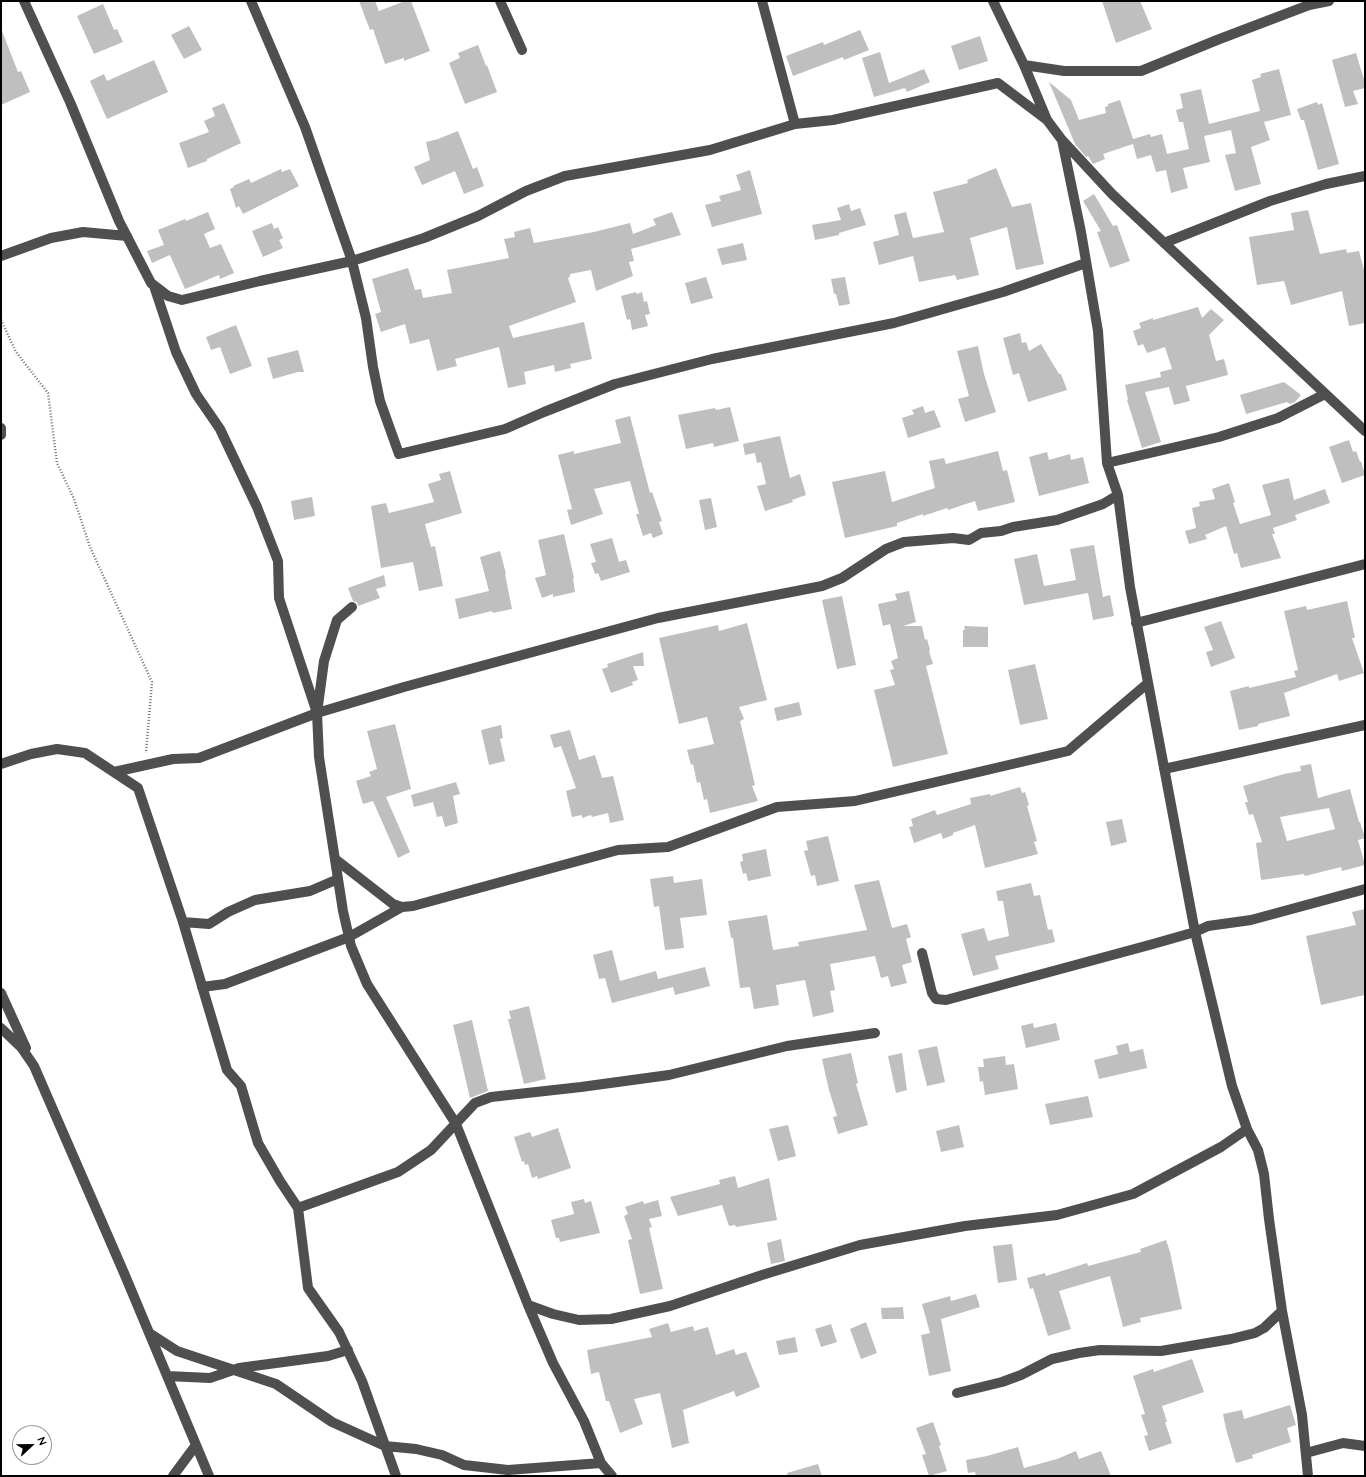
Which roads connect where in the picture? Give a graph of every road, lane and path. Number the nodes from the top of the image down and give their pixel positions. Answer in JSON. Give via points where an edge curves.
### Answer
{"nodes":[{"id":1,"x":24,"y":1,"type":"edge"},
{"id":2,"x":251,"y":1,"type":"edge"},
{"id":3,"x":500,"y":1,"type":"edge"},
{"id":4,"x":762,"y":1,"type":"edge"},
{"id":5,"x":993,"y":1,"type":"edge"},
{"id":6,"x":1329,"y":1,"type":"edge"},
{"id":7,"x":522,"y":50,"type":"dead end"},
{"id":8,"x":1024,"y":65,"type":"junction"},
{"id":9,"x":1047,"y":120,"type":"junction"},
{"id":10,"x":795,"y":124,"type":"junction"},
{"id":11,"x":1062,"y":140,"type":"junction"},
{"id":12,"x":1365,"y":176,"type":"edge"},
{"id":13,"x":127,"y":236,"type":"junction"},
{"id":14,"x":1164,"y":243,"type":"junction"},
{"id":15,"x":1,"y":256,"type":"edge"},
{"id":16,"x":352,"y":262,"type":"junction"},
{"id":17,"x":1086,"y":263,"type":"junction"},
{"id":18,"x":154,"y":286,"type":"junction"},
{"id":19,"x":1,"y":320,"type":"edge"},
{"id":20,"x":1325,"y":394,"type":"junction"},
{"id":21,"x":1,"y":428,"type":"edge"},
{"id":22,"x":1365,"y":431,"type":"edge"},
{"id":23,"x":1,"y":435,"type":"edge"},
{"id":24,"x":1107,"y":463,"type":"junction"},
{"id":25,"x":1118,"y":495,"type":"junction"},
{"id":26,"x":1365,"y":564,"type":"edge"},
{"id":27,"x":352,"y":607,"type":"dead end"},
{"id":28,"x":1136,"y":623,"type":"junction"},
{"id":29,"x":1148,"y":683,"type":"junction"},
{"id":30,"x":317,"y":713,"type":"junction"},
{"id":31,"x":1365,"y":725,"type":"edge"},
{"id":32,"x":1,"y":764,"type":"edge"},
{"id":33,"x":145,"y":765,"type":"junction"},
{"id":34,"x":1164,"y":770,"type":"junction"},
{"id":35,"x":114,"y":772,"type":"junction"},
{"id":36,"x":335,"y":859,"type":"junction"},
{"id":37,"x":338,"y":879,"type":"junction"},
{"id":38,"x":1365,"y":889,"type":"edge"},
{"id":39,"x":402,"y":907,"type":"junction"},
{"id":40,"x":183,"y":922,"type":"junction"},
{"id":41,"x":1195,"y":932,"type":"junction"},
{"id":42,"x":349,"y":937,"type":"junction"},
{"id":43,"x":922,"y":953,"type":"dead end"},
{"id":44,"x":202,"y":987,"type":"junction"},
{"id":45,"x":1,"y":993,"type":"edge"},
{"id":46,"x":1,"y":1028,"type":"edge"},
{"id":47,"x":875,"y":1033,"type":"dead end"},
{"id":48,"x":34,"y":1066,"type":"junction"},
{"id":49,"x":456,"y":1124,"type":"junction"},
{"id":50,"x":1247,"y":1129,"type":"junction"},
{"id":51,"x":298,"y":1208,"type":"junction"},
{"id":52,"x":528,"y":1305,"type":"junction"},
{"id":53,"x":1282,"y":1311,"type":"junction"},
{"id":54,"x":149,"y":1333,"type":"junction"},
{"id":55,"x":348,"y":1350,"type":"junction"},
{"id":56,"x":234,"y":1370,"type":"junction"},
{"id":57,"x":167,"y":1376,"type":"junction"},
{"id":58,"x":957,"y":1393,"type":"dead end"},
{"id":59,"x":196,"y":1445,"type":"junction"},
{"id":60,"x":385,"y":1446,"type":"junction"},
{"id":61,"x":1365,"y":1446,"type":"edge"},
{"id":62,"x":1306,"y":1454,"type":"junction"},
{"id":63,"x":601,"y":1463,"type":"junction"},
{"id":64,"x":173,"y":1476,"type":"edge"},
{"id":65,"x":209,"y":1476,"type":"edge"},
{"id":66,"x":396,"y":1476,"type":"edge"},
{"id":67,"x":612,"y":1476,"type":"edge"},
{"id":68,"x":1308,"y":1476,"type":"edge"}],
"edges":[{"from":1,"to":13,"type":"street"},
{"from":2,"to":16,"type":"street","via":[[305,127]]},
{"from":3,"to":7,"type":"street"},
{"from":4,"to":10,"type":"street"},
{"from":5,"to":8,"type":"street"},
{"from":6,"to":8,"type":"street","via":[[1309,5],[1140,71],[1064,71]]},
{"from":8,"to":9,"type":"street"},
{"from":9,"to":10,"type":"street","via":[[998,83],[833,120]]},
{"from":9,"to":11,"type":"street"},
{"from":10,"to":16,"type":"street","via":[[710,150],[565,176],[424,238]]},
{"from":11,"to":14,"type":"street","via":[[1112,194]]},
{"from":11,"to":17,"type":"street"},
{"from":12,"to":14,"type":"street","via":[[1326,184],[1270,201]]},
{"from":13,"to":15,"type":"street","via":[[83,232],[51,238]]},
{"from":13,"to":18,"type":"street","via":[[150,283]]},
{"from":14,"to":20,"type":"street"},
{"from":16,"to":17,"type":"street","via":[[366,318],[380,401],[399,454],[505,429],[615,384],[712,359],[894,323],[1003,292]]},
{"from":16,"to":18,"type":"street","via":[[182,300],[168,296]]},
{"from":17,"to":24,"type":"street","via":[[1098,331]]},
{"from":18,"to":30,"type":"street","via":[[176,352],[196,394],[220,429],[257,507],[278,561],[279,598]]},
{"from":19,"to":33,"type":"path","via":[[16,352],[48,392],[57,463],[74,499],[90,547],[152,682]]},
{"from":20,"to":22,"type":"street"},
{"from":20,"to":24,"type":"street","via":[[1278,418],[1219,437]]},
{"from":21,"to":23,"type":"street"},
{"from":24,"to":25,"type":"street"},
{"from":25,"to":28,"type":"street"},
{"from":25,"to":30,"type":"street","via":[[1103,504],[1057,520],[981,533],[969,540],[953,538],[904,542],[886,549],[842,578],[822,586],[658,618]]},
{"from":26,"to":28,"type":"street"},
{"from":27,"to":30,"type":"street","via":[[336,620],[324,661]]},
{"from":28,"to":29,"type":"street"},
{"from":29,"to":34,"type":"street"},
{"from":29,"to":39,"type":"street","via":[[1068,751],[855,801],[777,807],[668,846],[618,850]]},
{"from":30,"to":33,"type":"street","via":[[199,758],[173,759]]},
{"from":30,"to":36,"type":"street","via":[[319,757]]},
{"from":31,"to":34,"type":"street"},
{"from":32,"to":35,"type":"street","via":[[57,749],[85,753]]},
{"from":33,"to":35,"type":"street"},
{"from":34,"to":41,"type":"street"},
{"from":35,"to":40,"type":"street","via":[[138,788]]},
{"from":36,"to":37,"type":"street"},
{"from":36,"to":39,"type":"street","via":[[393,904]]},
{"from":37,"to":40,"type":"street","via":[[310,891],[256,900],[228,912],[209,924]]},
{"from":37,"to":42,"type":"street"},
{"from":38,"to":41,"type":"street","via":[[1251,920],[1208,926]]},
{"from":39,"to":42,"type":"street"},
{"from":40,"to":44,"type":"street"},
{"from":41,"to":43,"type":"street","via":[[946,1000],[936,999],[932,993]]},
{"from":41,"to":50,"type":"street","via":[[1232,1086]]},
{"from":42,"to":44,"type":"street","via":[[225,984]]},
{"from":42,"to":49,"type":"street","via":[[367,984]]},
{"from":44,"to":51,"type":"street","via":[[227,1070],[242,1086],[258,1142]]},
{"from":45,"to":48,"type":"street"},
{"from":46,"to":48,"type":"street","via":[[21,1047]]},
{"from":47,"to":49,"type":"street","via":[[787,1046],[669,1075],[491,1097],[475,1103]]},
{"from":48,"to":54,"type":"street"},
{"from":49,"to":51,"type":"street","via":[[431,1150],[398,1172]]},
{"from":49,"to":52,"type":"street"},
{"from":50,"to":52,"type":"street","via":[[1221,1147],[1133,1194],[1057,1215],[965,1226],[860,1245],[670,1306],[611,1319],[579,1320]]},
{"from":50,"to":53,"type":"street","via":[[1258,1150],[1264,1174]]},
{"from":51,"to":55,"type":"street","via":[[308,1288],[340,1332]]},
{"from":52,"to":63,"type":"street","via":[[553,1363],[584,1421]]},
{"from":53,"to":58,"type":"street","via":[[1255,1333],[1161,1351],[1100,1350],[1079,1353],[1052,1359],[1002,1382]]},
{"from":53,"to":62,"type":"street","via":[[1302,1415]]},
{"from":54,"to":56,"type":"street","via":[[177,1351]]},
{"from":54,"to":57,"type":"street"},
{"from":55,"to":56,"type":"street","via":[[328,1356]]},
{"from":55,"to":60,"type":"street"},
{"from":56,"to":57,"type":"street","via":[[210,1378]]},
{"from":56,"to":60,"type":"street","via":[[276,1384],[332,1422]]},
{"from":57,"to":59,"type":"street"},
{"from":59,"to":64,"type":"street"},
{"from":59,"to":65,"type":"street"},
{"from":60,"to":63,"type":"street","via":[[442,1455],[464,1465],[508,1470]]},
{"from":60,"to":66,"type":"street"},
{"from":61,"to":62,"type":"street","via":[[1343,1443]]},
{"from":62,"to":68,"type":"street"},
{"from":63,"to":67,"type":"street"}]}
